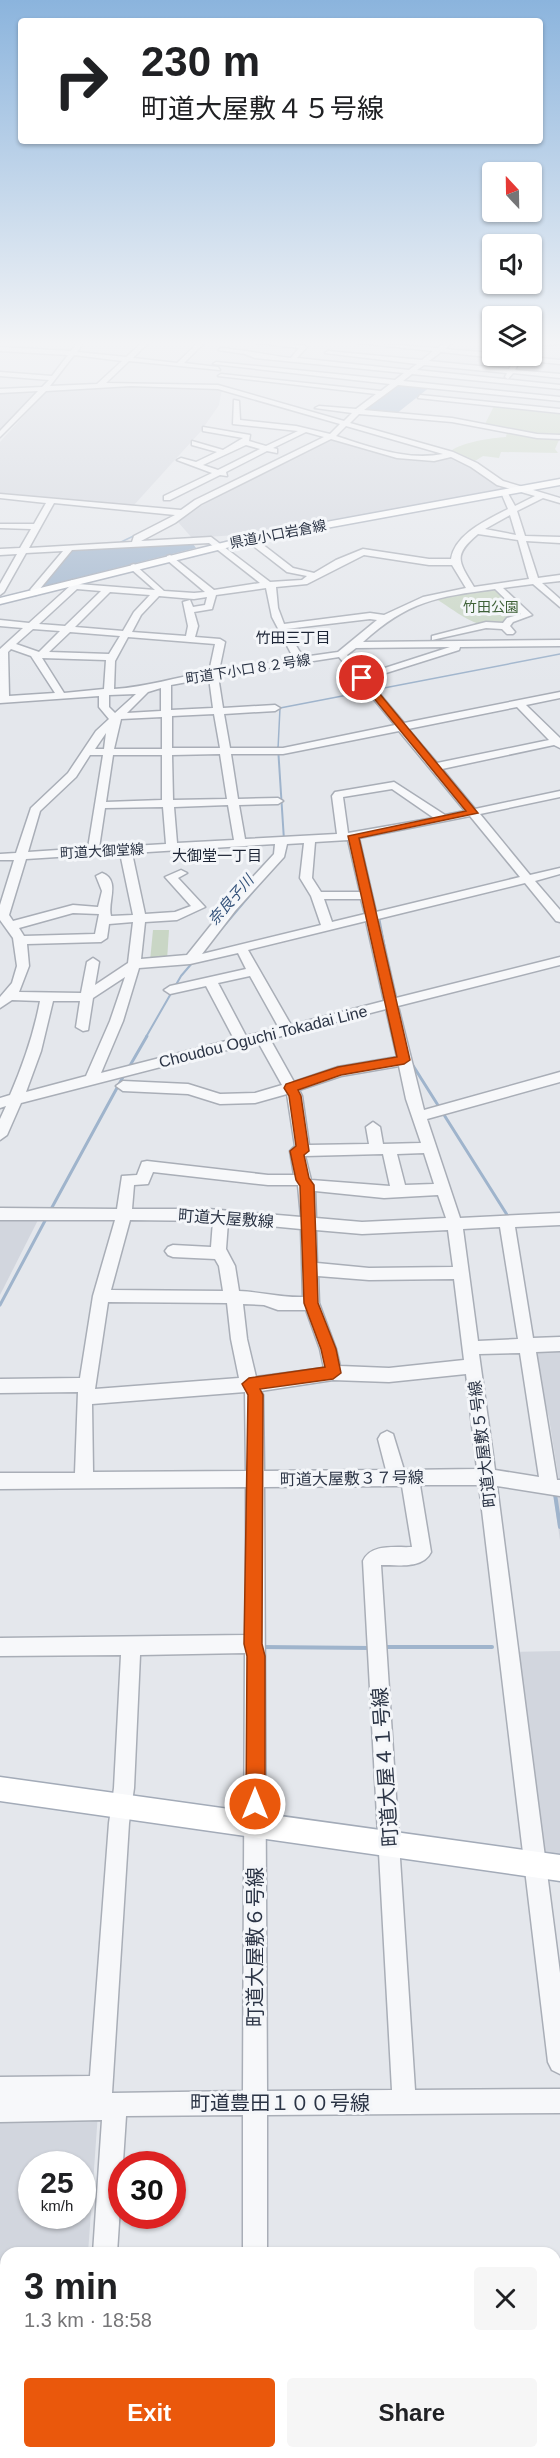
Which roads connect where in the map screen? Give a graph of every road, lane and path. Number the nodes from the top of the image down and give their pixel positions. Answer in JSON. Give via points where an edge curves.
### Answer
{"nodes":[{"id":1,"x":213,"y":457,"type":"edge"},
{"id":2,"x":253,"y":457,"type":"edge"},
{"id":3,"x":290,"y":457,"type":"edge"},
{"id":4,"x":398,"y":457,"type":"edge"},
{"id":5,"x":444,"y":457,"type":"edge"},
{"id":6,"x":457,"y":457,"type":"edge"},
{"id":7,"x":181,"y":460,"type":"dead end"},
{"id":8,"x":196,"y":465,"type":"junction"},
{"id":9,"x":220,"y":472,"type":"junction"},
{"id":10,"x":243,"y":480,"type":"junction"},
{"id":11,"x":560,"y":482,"type":"edge"},
{"id":12,"x":520,"y":489,"type":"junction"},
{"id":13,"x":503,"y":492,"type":"junction"},
{"id":14,"x":3,"y":496,"type":"edge"},
{"id":15,"x":541,"y":496,"type":"junction"},
{"id":16,"x":51,"y":501,"type":"junction"},
{"id":17,"x":560,"y":501,"type":"edge"},
{"id":18,"x":196,"y":504,"type":"junction"},
{"id":19,"x":0,"y":507,"type":"edge"},
{"id":20,"x":512,"y":510,"type":"junction"},
{"id":21,"x":183,"y":513,"type":"junction"},
{"id":22,"x":0,"y":526,"type":"edge"},
{"id":23,"x":36,"y":527,"type":"junction"},
{"id":24,"x":476,"y":530,"type":"junction"},
{"id":25,"x":520,"y":538,"type":"junction"},
{"id":26,"x":250,"y":539,"type":"junction"},
{"id":27,"x":560,"y":540,"type":"edge"},
{"id":28,"x":136,"y":544,"type":"junction"},
{"id":29,"x":219,"y":546,"type":"junction"},
{"id":30,"x":70,"y":548,"type":"junction"},
{"id":31,"x":23,"y":551,"type":"junction"},
{"id":32,"x":0,"y":552,"type":"edge"},
{"id":33,"x":170,"y":558,"type":"junction"},
{"id":34,"x":455,"y":562,"type":"junction"},
{"id":35,"x":134,"y":567,"type":"junction"},
{"id":36,"x":317,"y":576,"type":"junction"},
{"id":37,"x":560,"y":578,"type":"edge"},
{"id":38,"x":536,"y":582,"type":"junction"},
{"id":39,"x":74,"y":584,"type":"junction"},
{"id":40,"x":269,"y":585,"type":"junction"},
{"id":41,"x":497,"y":587,"type":"junction"},
{"id":42,"x":108,"y":589,"type":"junction"},
{"id":43,"x":471,"y":590,"type":"junction"},
{"id":44,"x":0,"y":592,"type":"edge"},
{"id":45,"x":35,"y":592,"type":"junction"},
{"id":46,"x":157,"y":593,"type":"junction"},
{"id":47,"x":212,"y":593,"type":"junction"},
{"id":48,"x":187,"y":596,"type":"junction"},
{"id":49,"x":0,"y":601,"type":"edge"},
{"id":50,"x":560,"y":604,"type":"edge"},
{"id":51,"x":188,"y":610,"type":"junction"},
{"id":52,"x":386,"y":618,"type":"junction"},
{"id":53,"x":0,"y":623,"type":"edge"},
{"id":54,"x":27,"y":625,"type":"junction"},
{"id":55,"x":505,"y":626,"type":"junction"},
{"id":56,"x":281,"y":627,"type":"junction"},
{"id":57,"x":68,"y":629,"type":"junction"},
{"id":58,"x":125,"y":634,"type":"junction"},
{"id":59,"x":190,"y":639,"type":"junction"},
{"id":60,"x":560,"y":642,"type":"edge"},
{"id":61,"x":521,"y":643,"type":"junction"},
{"id":62,"x":409,"y":644,"type":"junction"},
{"id":63,"x":462,"y":644,"type":"junction"},
{"id":64,"x":9,"y":645,"type":"junction"},
{"id":65,"x":356,"y":645,"type":"junction"},
{"id":66,"x":38,"y":654,"type":"junction"},
{"id":67,"x":341,"y":654,"type":"junction"},
{"id":68,"x":112,"y":657,"type":"junction"},
{"id":69,"x":302,"y":662,"type":"junction"},
{"id":70,"x":213,"y":675,"type":"junction"},
{"id":71,"x":362,"y":678,"type":"junction"},
{"id":72,"x":166,"y":683,"type":"junction"},
{"id":73,"x":145,"y":690,"type":"junction"},
{"id":74,"x":107,"y":692,"type":"junction"},
{"id":75,"x":60,"y":695,"type":"junction"},
{"id":76,"x":560,"y":695,"type":"edge"},
{"id":77,"x":2,"y":700,"type":"edge"},
{"id":78,"x":519,"y":703,"type":"junction"},
{"id":79,"x":275,"y":708,"type":"dead end"},
{"id":80,"x":219,"y":711,"type":"junction"},
{"id":81,"x":166,"y":714,"type":"junction"},
{"id":82,"x":116,"y":720,"type":"junction"},
{"id":83,"x":402,"y":727,"type":"junction"},
{"id":84,"x":559,"y":742,"type":"edge"},
{"id":85,"x":109,"y":751,"type":"junction"},
{"id":86,"x":167,"y":751,"type":"junction"},
{"id":87,"x":226,"y":751,"type":"junction"},
{"id":88,"x":89,"y":752,"type":"junction"},
{"id":89,"x":435,"y":767,"type":"junction"},
{"id":90,"x":560,"y":794,"type":"edge"},
{"id":91,"x":278,"y":801,"type":"dead end"},
{"id":92,"x":233,"y":802,"type":"junction"},
{"id":93,"x":100,"y":805,"type":"junction"},
{"id":94,"x":168,"y":805,"type":"junction"},
{"id":95,"x":473,"y":813,"type":"junction"},
{"id":96,"x":443,"y":819,"type":"junction"},
{"id":97,"x":348,"y":836,"type":"junction"},
{"id":98,"x":310,"y":840,"type":"junction"},
{"id":99,"x":281,"y":842,"type":"junction"},
{"id":100,"x":240,"y":844,"type":"junction"},
{"id":101,"x":172,"y":847,"type":"junction"},
{"id":102,"x":125,"y":849,"type":"junction"},
{"id":103,"x":93,"y":851,"type":"junction"},
{"id":104,"x":21,"y":856,"type":"junction"},
{"id":105,"x":0,"y":857,"type":"edge"},
{"id":106,"x":560,"y":871,"type":"edge"},
{"id":107,"x":181,"y":873,"type":"dead end"},
{"id":108,"x":102,"y":876,"type":"dead end"},
{"id":109,"x":560,"y":876,"type":"edge"},
{"id":110,"x":530,"y":881,"type":"junction"},
{"id":111,"x":367,"y":895,"type":"junction"},
{"id":112,"x":317,"y":896,"type":"junction"},
{"id":113,"x":2,"y":908,"type":"edge"},
{"id":114,"x":57,"y":913,"type":"junction"},
{"id":115,"x":105,"y":915,"type":"junction"},
{"id":116,"x":139,"y":917,"type":"junction"},
{"id":117,"x":372,"y":917,"type":"junction"},
{"id":118,"x":560,"y":918,"type":"edge"},
{"id":119,"x":10,"y":926,"type":"junction"},
{"id":120,"x":328,"y":927,"type":"junction"},
{"id":121,"x":62,"y":939,"type":"junction"},
{"id":122,"x":20,"y":940,"type":"junction"},
{"id":123,"x":241,"y":948,"type":"junction"},
{"id":124,"x":190,"y":960,"type":"junction"},
{"id":125,"x":560,"y":961,"type":"edge"},
{"id":126,"x":93,"y":962,"type":"dead end"},
{"id":127,"x":135,"y":964,"type":"junction"},
{"id":128,"x":254,"y":971,"type":"junction"},
{"id":129,"x":210,"y":981,"type":"junction"},
{"id":130,"x":170,"y":990,"type":"dead end"},
{"id":131,"x":86,"y":997,"type":"junction"},
{"id":132,"x":47,"y":998,"type":"junction"},
{"id":133,"x":5,"y":1000,"type":"edge"},
{"id":134,"x":391,"y":1004,"type":"junction"},
{"id":135,"x":83,"y":1027,"type":"dead end"},
{"id":136,"x":287,"y":1030,"type":"junction"},
{"id":137,"x":262,"y":1037,"type":"junction"},
{"id":138,"x":243,"y":1042,"type":"junction"},
{"id":139,"x":404,"y":1060,"type":"junction"},
{"id":140,"x":560,"y":1077,"type":"edge"},
{"id":141,"x":91,"y":1080,"type":"junction"},
{"id":142,"x":560,"y":1084,"type":"edge"},
{"id":143,"x":123,"y":1086,"type":"dead end"},
{"id":144,"x":290,"y":1088,"type":"junction"},
{"id":145,"x":6,"y":1100,"type":"edge"},
{"id":146,"x":420,"y":1119,"type":"junction"},
{"id":147,"x":373,"y":1127,"type":"dead end"},
{"id":148,"x":0,"y":1136,"type":"edge"},
{"id":149,"x":429,"y":1148,"type":"junction"},
{"id":150,"x":383,"y":1149,"type":"junction"},
{"id":151,"x":303,"y":1151,"type":"junction"},
{"id":152,"x":305,"y":1183,"type":"junction"},
{"id":153,"x":443,"y":1189,"type":"junction"},
{"id":154,"x":399,"y":1192,"type":"junction"},
{"id":155,"x":0,"y":1214,"type":"edge"},
{"id":156,"x":123,"y":1215,"type":"junction"},
{"id":157,"x":221,"y":1216,"type":"junction"},
{"id":158,"x":560,"y":1219,"type":"edge"},
{"id":159,"x":507,"y":1222,"type":"junction"},
{"id":160,"x":307,"y":1224,"type":"junction"},
{"id":161,"x":455,"y":1224,"type":"junction"},
{"id":162,"x":173,"y":1251,"type":"dead end"},
{"id":163,"x":220,"y":1253,"type":"junction"},
{"id":164,"x":310,"y":1269,"type":"junction"},
{"id":165,"x":461,"y":1273,"type":"junction"},
{"id":166,"x":101,"y":1296,"type":"junction"},
{"id":167,"x":233,"y":1297,"type":"junction"},
{"id":168,"x":311,"y":1303,"type":"junction"},
{"id":169,"x":560,"y":1344,"type":"edge"},
{"id":170,"x":470,"y":1347,"type":"junction"},
{"id":171,"x":527,"y":1347,"type":"junction"},
{"id":172,"x":472,"y":1366,"type":"junction"},
{"id":173,"x":333,"y":1373,"type":"junction"},
{"id":174,"x":249,"y":1384,"type":"junction"},
{"id":175,"x":0,"y":1386,"type":"edge"},
{"id":176,"x":86,"y":1391,"type":"junction"},
{"id":177,"x":387,"y":1439,"type":"dead end"},
{"id":178,"x":486,"y":1477,"type":"junction"},
{"id":179,"x":403,"y":1478,"type":"junction"},
{"id":180,"x":255,"y":1479,"type":"junction"},
{"id":181,"x":84,"y":1480,"type":"junction"},
{"id":182,"x":0,"y":1481,"type":"edge"},
{"id":183,"x":554,"y":1488,"type":"edge"},
{"id":184,"x":253,"y":1644,"type":"junction"},
{"id":185,"x":131,"y":1645,"type":"junction"},
{"id":186,"x":0,"y":1647,"type":"edge"},
{"id":187,"x":0,"y":1789,"type":"edge"},
{"id":188,"x":121,"y":1805,"type":"junction"},
{"id":189,"x":255,"y":1825,"type":"junction"},
{"id":190,"x":389,"y":1844,"type":"junction"},
{"id":191,"x":535,"y":1865,"type":"junction"},
{"id":192,"x":560,"y":1868,"type":"edge"},
{"id":193,"x":560,"y":2062,"type":"edge"},
{"id":194,"x":0,"y":2089,"type":"edge"},
{"id":195,"x":105,"y":2100,"type":"junction"},
{"id":196,"x":560,"y":2101,"type":"edge"},
{"id":197,"x":404,"y":2102,"type":"junction"},
{"id":198,"x":255,"y":2103,"type":"junction"},
{"id":199,"x":0,"y":2110,"type":"edge"},
{"id":200,"x":105,"y":2247,"type":"edge"},
{"id":201,"x":255,"y":2247,"type":"edge"}],
"edges":[{"from":1,"to":8,"type":"street"},
{"from":2,"to":9,"type":"street"},
{"from":3,"to":10,"type":"street"},
{"from":4,"to":5,"type":"street","via":[[428,460]]},
{"from":6,"to":12,"type":"street","via":[[500,483]]},
{"from":7,"to":8,"type":"street"},
{"from":8,"to":9,"type":"street"},
{"from":9,"to":10,"type":"street"},
{"from":9,"to":18,"type":"street","via":[[163,498]]},
{"from":10,"to":18,"type":"street"},
{"from":11,"to":12,"type":"main road","name":"県道小口岩倉線"},
{"from":12,"to":13,"type":"main road","name":"県道小口岩倉線"},
{"from":12,"to":15,"type":"street"},
{"from":13,"to":20,"type":"street"},
{"from":13,"to":26,"type":"main road","name":"県道小口岩倉線"},
{"from":14,"to":16,"type":"street"},
{"from":14,"to":19,"type":"street"},
{"from":15,"to":17,"type":"street"},
{"from":15,"to":20,"type":"street"},
{"from":16,"to":21,"type":"street"},
{"from":16,"to":23,"type":"street"},
{"from":18,"to":21,"type":"street"},
{"from":20,"to":24,"type":"street"},
{"from":20,"to":25,"type":"street"},
{"from":21,"to":28,"type":"street","via":[[137,538]]},
{"from":22,"to":23,"type":"street"},
{"from":23,"to":31,"type":"street"},
{"from":24,"to":25,"type":"street"},
{"from":24,"to":34,"type":"street","via":[[456,554]]},
{"from":25,"to":27,"type":"street"},
{"from":25,"to":38,"type":"street"},
{"from":26,"to":29,"type":"main road","name":"県道小口岩倉線"},
{"from":26,"to":36,"type":"street","via":[[290,570]]},
{"from":28,"to":29,"type":"street","via":[[206,540]]},
{"from":28,"to":30,"type":"street"},
{"from":29,"to":33,"type":"main road","name":"県道小口岩倉線"},
{"from":29,"to":40,"type":"street"},
{"from":30,"to":31,"type":"street"},
{"from":30,"to":45,"type":"street"},
{"from":31,"to":32,"type":"street"},
{"from":31,"to":44,"type":"street"},
{"from":33,"to":35,"type":"main road","name":"県道小口岩倉線"},
{"from":33,"to":47,"type":"street"},
{"from":34,"to":36,"type":"street","via":[[363,552]]},
{"from":34,"to":43,"type":"street"},
{"from":35,"to":39,"type":"main road","name":"県道小口岩倉線"},
{"from":35,"to":46,"type":"street","via":[[160,590]]},
{"from":36,"to":40,"type":"street","via":[[304,582]]},
{"from":37,"to":38,"type":"street","name":"町道下小口８２号線"},
{"from":38,"to":41,"type":"street","name":"町道下小口８２号線"},
{"from":38,"to":50,"type":"street"},
{"from":39,"to":42,"type":"street"},
{"from":39,"to":45,"type":"main road","name":"県道小口岩倉線"},
{"from":39,"to":54,"type":"street"},
{"from":40,"to":47,"type":"street"},
{"from":40,"to":56,"type":"street"},
{"from":41,"to":43,"type":"street","name":"町道下小口８２号線"},
{"from":41,"to":55,"type":"street","via":[[527,615],[510,620]]},
{"from":42,"to":46,"type":"street"},
{"from":42,"to":57,"type":"street"},
{"from":43,"to":52,"type":"street","name":"町道下小口８２号線","via":[[431,596]]},
{"from":45,"to":49,"type":"main road","name":"県道小口岩倉線"},
{"from":46,"to":48,"type":"street"},
{"from":46,"to":58,"type":"street"},
{"from":47,"to":48,"type":"street"},
{"from":47,"to":51,"type":"street","via":[[209,607]]},
{"from":48,"to":51,"type":"street"},
{"from":51,"to":59,"type":"street","via":[[193,626]]},
{"from":52,"to":56,"type":"street","via":[[370,616]]},
{"from":52,"to":65,"type":"street","name":"町道下小口８２号線"},
{"from":53,"to":54,"type":"street"},
{"from":54,"to":57,"type":"street"},
{"from":54,"to":64,"type":"street"},
{"from":55,"to":61,"type":"street"},
{"from":55,"to":62,"type":"street","via":[[486,625]]},
{"from":56,"to":69,"type":"street"},
{"from":57,"to":58,"type":"street"},
{"from":57,"to":66,"type":"street"},
{"from":58,"to":59,"type":"street"},
{"from":58,"to":68,"type":"street"},
{"from":59,"to":70,"type":"street","via":[[220,642]]},
{"from":60,"to":61,"type":"street"},
{"from":61,"to":63,"type":"street"},
{"from":62,"to":63,"type":"street"},
{"from":62,"to":65,"type":"street"},
{"from":63,"to":71,"type":"street"},
{"from":64,"to":66,"type":"street"},
{"from":64,"to":77,"type":"street","via":[[2,655]]},
{"from":65,"to":67,"type":"street","name":"町道下小口８２号線"},
{"from":66,"to":68,"type":"street"},
{"from":66,"to":75,"type":"street"},
{"from":67,"to":69,"type":"street","name":"町道下小口８２号線"},
{"from":67,"to":71,"type":"street"},
{"from":68,"to":74,"type":"street"},
{"from":69,"to":70,"type":"street","name":"町道下小口８２号線"},
{"from":70,"to":72,"type":"street","name":"町道下小口８２号線"},
{"from":70,"to":80,"type":"street"},
{"from":71,"to":83,"type":"street"},
{"from":72,"to":73,"type":"street","name":"町道下小口８２号線"},
{"from":72,"to":81,"type":"street"},
{"from":73,"to":74,"type":"street"},
{"from":73,"to":82,"type":"street","name":"町道下小口８２号線"},
{"from":74,"to":75,"type":"street"},
{"from":74,"to":82,"type":"street","via":[[104,707]]},
{"from":75,"to":77,"type":"street"},
{"from":76,"to":78,"type":"street"},
{"from":78,"to":83,"type":"street"},
{"from":78,"to":84,"type":"street"},
{"from":79,"to":80,"type":"street"},
{"from":80,"to":81,"type":"street"},
{"from":80,"to":87,"type":"street"},
{"from":81,"to":82,"type":"street"},
{"from":81,"to":86,"type":"street"},
{"from":82,"to":85,"type":"street"},
{"from":82,"to":88,"type":"street","name":"町道下小口８２号線","via":[[100,734]]},
{"from":83,"to":87,"type":"street","via":[[283,751]]},
{"from":83,"to":89,"type":"street"},
{"from":84,"to":89,"type":"street"},
{"from":85,"to":86,"type":"street"},
{"from":85,"to":88,"type":"street"},
{"from":85,"to":93,"type":"street"},
{"from":86,"to":87,"type":"street"},
{"from":86,"to":94,"type":"street"},
{"from":87,"to":92,"type":"street"},
{"from":88,"to":104,"type":"street","name":"町道下小口８２号線","via":[[72,775],[35,810]]},
{"from":89,"to":95,"type":"street"},
{"from":90,"to":95,"type":"street","name":"町道大御堂線"},
{"from":91,"to":92,"type":"street"},
{"from":92,"to":94,"type":"street"},
{"from":92,"to":100,"type":"street"},
{"from":93,"to":94,"type":"street"},
{"from":93,"to":103,"type":"street"},
{"from":94,"to":101,"type":"street"},
{"from":95,"to":96,"type":"street","name":"町道大御堂線"},
{"from":95,"to":110,"type":"street"},
{"from":96,"to":97,"type":"street","name":"町道大御堂線"},
{"from":96,"to":97,"type":"street","name":"町道大屋敷５号線","via":[[394,785],[339,794]]},
{"from":97,"to":98,"type":"street","name":"町道大御堂線"},
{"from":97,"to":111,"type":"street","name":"町道大屋敷５号線"},
{"from":98,"to":99,"type":"street","name":"町道大御堂線"},
{"from":98,"to":112,"type":"street","via":[[306,878]]},
{"from":99,"to":100,"type":"street","name":"町道大御堂線"},
{"from":99,"to":124,"type":"street","via":[[280,855]]},
{"from":100,"to":101,"type":"street","name":"町道大御堂線"},
{"from":101,"to":102,"type":"street","name":"町道大御堂線"},
{"from":102,"to":103,"type":"street","name":"町道大御堂線"},
{"from":102,"to":116,"type":"street"},
{"from":103,"to":104,"type":"street","name":"町道大御堂線"},
{"from":104,"to":105,"type":"street","name":"町道大御堂線"},
{"from":104,"to":113,"type":"street","name":"町道下小口８２号線"},
{"from":106,"to":110,"type":"street"},
{"from":107,"to":116,"type":"street","via":[[171,877],[199,907],[177,916]]},
{"from":108,"to":115,"type":"street","via":[[108,891]]},
{"from":109,"to":110,"type":"street"},
{"from":110,"to":117,"type":"street","via":[[378,920]]},
{"from":110,"to":118,"type":"street"},
{"from":111,"to":112,"type":"street"},
{"from":111,"to":117,"type":"street","name":"町道大屋敷５号線"},
{"from":112,"to":120,"type":"street"},
{"from":113,"to":119,"type":"street"},
{"from":114,"to":115,"type":"street","via":[[73,909]]},
{"from":114,"to":119,"type":"street"},
{"from":114,"to":121,"type":"street"},
{"from":115,"to":116,"type":"street"},
{"from":115,"to":121,"type":"street","via":[[100,938]]},
{"from":116,"to":127,"type":"street"},
{"from":117,"to":120,"type":"street"},
{"from":117,"to":134,"type":"street","name":"町道大屋敷５号線"},
{"from":119,"to":122,"type":"street"},
{"from":120,"to":123,"type":"street"},
{"from":121,"to":122,"type":"street"},
{"from":122,"to":133,"type":"street","via":[[23,975]]},
{"from":123,"to":124,"type":"street"},
{"from":123,"to":128,"type":"street"},
{"from":124,"to":127,"type":"street"},
{"from":125,"to":134,"type":"street","name":"Choudou Oguchi Tokadai Line"},
{"from":126,"to":131,"type":"street"},
{"from":127,"to":131,"type":"street"},
{"from":127,"to":141,"type":"street","via":[[116,1026]]},
{"from":128,"to":129,"type":"street"},
{"from":128,"to":136,"type":"street"},
{"from":129,"to":130,"type":"street"},
{"from":129,"to":138,"type":"street"},
{"from":131,"to":132,"type":"street"},
{"from":131,"to":135,"type":"street"},
{"from":132,"to":133,"type":"street"},
{"from":132,"to":145,"type":"street","via":[[42,1029]]},
{"from":134,"to":136,"type":"street","name":"Choudou Oguchi Tokadai Line"},
{"from":134,"to":139,"type":"street","name":"町道大屋敷５号線"},
{"from":136,"to":137,"type":"street","name":"Choudou Oguchi Tokadai Line"},
{"from":137,"to":138,"type":"street","name":"Choudou Oguchi Tokadai Line"},
{"from":137,"to":144,"type":"street"},
{"from":138,"to":141,"type":"street","name":"Choudou Oguchi Tokadai Line"},
{"from":139,"to":144,"type":"street","via":[[338,1072]]},
{"from":139,"to":146,"type":"street","name":"町道大屋敷５号線"},
{"from":140,"to":146,"type":"street"},
{"from":141,"to":145,"type":"street","name":"Choudou Oguchi Tokadai Line"},
{"from":142,"to":146,"type":"street"},
{"from":143,"to":144,"type":"street","via":[[188,1089],[220,1099],[255,1098]]},
{"from":144,"to":151,"type":"street","via":[[295,1096]]},
{"from":145,"to":148,"type":"street"},
{"from":146,"to":149,"type":"street","name":"町道大屋敷５号線"},
{"from":147,"to":150,"type":"street"},
{"from":149,"to":150,"type":"street"},
{"from":149,"to":153,"type":"street","name":"町道大屋敷５号線"},
{"from":150,"to":151,"type":"street"},
{"from":150,"to":154,"type":"street"},
{"from":151,"to":152,"type":"street","via":[[297,1151]]},
{"from":152,"to":154,"type":"street"},
{"from":152,"to":156,"type":"street","via":[[147,1166],[143,1180],[127,1180]]},
{"from":152,"to":160,"type":"street"},
{"from":153,"to":154,"type":"street"},
{"from":153,"to":161,"type":"street","name":"町道大屋敷５号線"},
{"from":155,"to":156,"type":"street","name":"町道大屋敷線"},
{"from":156,"to":157,"type":"street","name":"町道大屋敷線"},
{"from":156,"to":166,"type":"street"},
{"from":157,"to":160,"type":"street","name":"町道大屋敷線"},
{"from":157,"to":163,"type":"street","name":"町道大屋敷６号線"},
{"from":158,"to":159,"type":"street","name":"町道大屋敷線"},
{"from":159,"to":161,"type":"street","name":"町道大屋敷線"},
{"from":159,"to":171,"type":"street"},
{"from":160,"to":161,"type":"street","name":"町道大屋敷線","via":[[373,1228]]},
{"from":160,"to":164,"type":"street"},
{"from":161,"to":165,"type":"street","name":"町道大屋敷５号線"},
{"from":162,"to":163,"type":"street"},
{"from":163,"to":167,"type":"street","name":"町道大屋敷６号線","via":[[227,1266]]},
{"from":164,"to":165,"type":"street","via":[[369,1274]]},
{"from":164,"to":168,"type":"street"},
{"from":165,"to":170,"type":"street","name":"町道大屋敷５号線"},
{"from":166,"to":167,"type":"street"},
{"from":166,"to":176,"type":"street"},
{"from":167,"to":168,"type":"street","via":[[278,1304]]},
{"from":167,"to":174,"type":"street","name":"町道大屋敷６号線"},
{"from":168,"to":173,"type":"street"},
{"from":169,"to":171,"type":"street"},
{"from":170,"to":171,"type":"street"},
{"from":170,"to":172,"type":"street","name":"町道大屋敷５号線"},
{"from":171,"to":183,"type":"street"},
{"from":172,"to":173,"type":"street","via":[[389,1375]]},
{"from":172,"to":178,"type":"street","name":"町道大屋敷５号線"},
{"from":173,"to":174,"type":"street"},
{"from":174,"to":176,"type":"street"},
{"from":174,"to":180,"type":"street","name":"町道大屋敷６号線","via":[[255,1395]]},
{"from":175,"to":176,"type":"street"},
{"from":176,"to":181,"type":"street"},
{"from":177,"to":179,"type":"street"},
{"from":178,"to":179,"type":"street","name":"町道大屋敷３７号線"},
{"from":178,"to":183,"type":"street","name":"町道大屋敷３７号線"},
{"from":178,"to":191,"type":"street","name":"町道大屋敷５号線"},
{"from":179,"to":180,"type":"street","name":"町道大屋敷３７号線"},
{"from":179,"to":190,"type":"street","name":"町道大屋４１号線","via":[[423,1552],[377,1557],[372,1561]]},
{"from":180,"to":181,"type":"street","name":"町道大屋敷３７号線"},
{"from":180,"to":184,"type":"street","name":"町道大屋敷６号線"},
{"from":181,"to":182,"type":"street","name":"町道大屋敷３７号線"},
{"from":184,"to":185,"type":"street"},
{"from":184,"to":189,"type":"street","name":"町道大屋敷６号線"},
{"from":185,"to":186,"type":"street"},
{"from":185,"to":188,"type":"street"},
{"from":187,"to":188,"type":"main road"},
{"from":188,"to":189,"type":"main road"},
{"from":188,"to":195,"type":"street"},
{"from":189,"to":190,"type":"main road"},
{"from":189,"to":198,"type":"street","name":"町道大屋敷６号線"},
{"from":190,"to":191,"type":"main road"},
{"from":190,"to":197,"type":"street","name":"町道大屋４１号線"},
{"from":191,"to":192,"type":"main road"},
{"from":191,"to":193,"type":"street","name":"町道大屋敷５号線"},
{"from":194,"to":195,"type":"street"},
{"from":195,"to":198,"type":"street","name":"町道豊田１００号線"},
{"from":195,"to":199,"type":"street","name":"町道豊田１００号線"},
{"from":195,"to":200,"type":"street"},
{"from":196,"to":197,"type":"street","name":"町道豊田１００号線"},
{"from":197,"to":198,"type":"street","name":"町道豊田１００号線"},
{"from":198,"to":201,"type":"street","name":"町道大屋敷６号線"}]}
